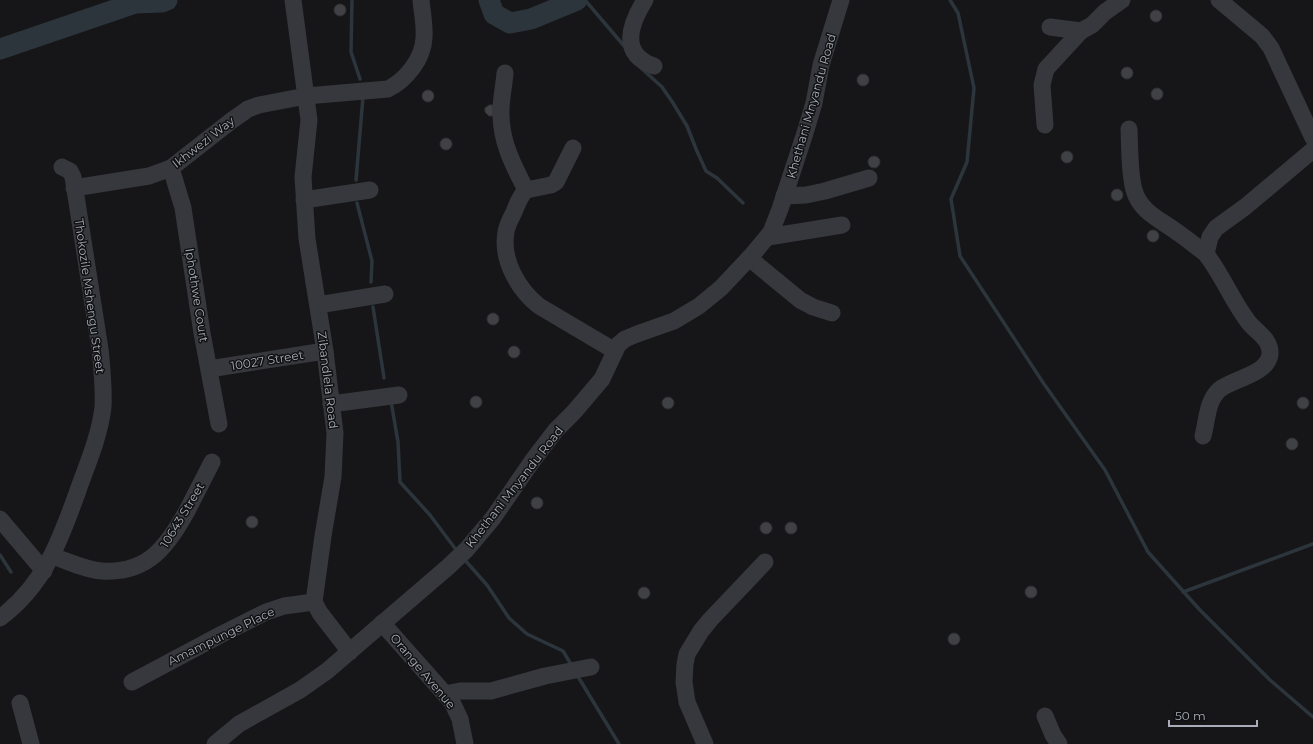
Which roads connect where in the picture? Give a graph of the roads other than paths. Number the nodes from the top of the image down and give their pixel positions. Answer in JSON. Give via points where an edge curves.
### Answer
{"nodes":[{"id":1,"x":293,"y":0,"type":"edge"},
{"id":2,"x":421,"y":0,"type":"edge"},
{"id":3,"x":645,"y":0,"type":"edge"},
{"id":4,"x":841,"y":0,"type":"edge"},
{"id":5,"x":1122,"y":0,"type":"edge"},
{"id":6,"x":1219,"y":0,"type":"edge"},
{"id":7,"x":1050,"y":27,"type":"dead end"},
{"id":8,"x":1081,"y":31,"type":"junction"},
{"id":9,"x":654,"y":66,"type":"dead end"},
{"id":10,"x":506,"y":73,"type":"dead end"},
{"id":11,"x":306,"y":96,"type":"junction"},
{"id":12,"x":1045,"y":125,"type":"dead end"},
{"id":13,"x":1129,"y":129,"type":"dead end"},
{"id":14,"x":1313,"y":138,"type":"edge"},
{"id":15,"x":573,"y":148,"type":"dead end"},
{"id":16,"x":1313,"y":150,"type":"edge"},
{"id":17,"x":62,"y":167,"type":"dead end"},
{"id":18,"x":171,"y":168,"type":"junction"},
{"id":19,"x":869,"y":178,"type":"dead end"},
{"id":20,"x":74,"y":188,"type":"junction"},
{"id":21,"x":370,"y":190,"type":"dead end"},
{"id":22,"x":526,"y":190,"type":"junction"},
{"id":23,"x":784,"y":196,"type":"junction"},
{"id":24,"x":304,"y":200,"type":"junction"},
{"id":25,"x":842,"y":225,"type":"dead end"},
{"id":26,"x":768,"y":237,"type":"junction"},
{"id":27,"x":1206,"y":254,"type":"junction"},
{"id":28,"x":749,"y":258,"type":"junction"},
{"id":29,"x":386,"y":294,"type":"dead end"},
{"id":30,"x":318,"y":305,"type":"junction"},
{"id":31,"x":832,"y":313,"type":"dead end"},
{"id":32,"x":325,"y":351,"type":"junction"},
{"id":33,"x":615,"y":351,"type":"junction"},
{"id":34,"x":209,"y":369,"type":"junction"},
{"id":35,"x":399,"y":395,"type":"dead end"},
{"id":36,"x":331,"y":404,"type":"junction"},
{"id":37,"x":219,"y":424,"type":"dead end"},
{"id":38,"x":1203,"y":436,"type":"dead end"},
{"id":39,"x":212,"y":462,"type":"dead end"},
{"id":40,"x":0,"y":519,"type":"edge"},
{"id":41,"x":52,"y":556,"type":"junction"},
{"id":42,"x":765,"y":562,"type":"dead end"},
{"id":43,"x":44,"y":571,"type":"junction"},
{"id":44,"x":314,"y":602,"type":"junction"},
{"id":45,"x":0,"y":618,"type":"edge"},
{"id":46,"x":382,"y":623,"type":"junction"},
{"id":47,"x":350,"y":652,"type":"junction"},
{"id":48,"x":591,"y":667,"type":"dead end"},
{"id":49,"x":132,"y":682,"type":"dead end"},
{"id":50,"x":445,"y":694,"type":"junction"},
{"id":51,"x":20,"y":703,"type":"dead end"},
{"id":52,"x":1045,"y":716,"type":"dead end"},
{"id":53,"x":31,"y":744,"type":"edge"},
{"id":54,"x":215,"y":744,"type":"edge"},
{"id":55,"x":465,"y":744,"type":"edge"},
{"id":56,"x":705,"y":744,"type":"edge"},
{"id":57,"x":1059,"y":744,"type":"edge"}],
"edges":[{"from":1,"to":11,"type":"street","name":"Zibandlela Road"},
{"from":2,"to":11,"type":"street","via":[[424,37],[422,50],[408,73],[396,85],[388,89]]},
{"from":3,"to":9,"type":"street","via":[[633,25],[631,42],[638,58]]},
{"from":4,"to":23,"type":"street","name":"Khethani Mnyandu Road","via":[[821,65],[808,125]]},
{"from":5,"to":8,"type":"street"},
{"from":6,"to":14,"type":"street","via":[[1262,36],[1272,48]]},
{"from":7,"to":8,"type":"street"},
{"from":8,"to":12,"type":"street","via":[[1046,69],[1042,85]]},
{"from":10,"to":22,"type":"street","via":[[501,112],[503,131],[512,162]]},
{"from":11,"to":18,"type":"street","name":"Ikhwezi Way","via":[[248,109]]},
{"from":11,"to":24,"type":"street","name":"Zibandlela Road","via":[[309,120],[303,177]]},
{"from":13,"to":27,"type":"street","via":[[1131,175],[1139,202],[1153,216]]},
{"from":15,"to":22,"type":"street","via":[[556,182]]},
{"from":16,"to":27,"type":"street","via":[[1216,228],[1210,237]]},
{"from":17,"to":20,"type":"street","name":"Thokozile Mshengu Street","via":[[72,174]]},
{"from":18,"to":20,"type":"street","name":"Ikhwezi Way","via":[[149,176]]},
{"from":18,"to":34,"type":"street","name":"Iphothwe Court","via":[[183,208]]},
{"from":19,"to":23,"type":"street","via":[[825,191]]},
{"from":20,"to":41,"type":"street","name":"Thokozile Mshengu Street","via":[[100,349],[102,407],[91,456],[64,531]]},
{"from":21,"to":24,"type":"street"},
{"from":22,"to":33,"type":"street","via":[[519,200],[506,232],[507,253],[512,271],[529,297],[539,306]]},
{"from":23,"to":26,"type":"street","name":"Khethani Mnyandu Road"},
{"from":24,"to":30,"type":"street","name":"Zibandlela Road","via":[[307,239]]},
{"from":25,"to":26,"type":"street"},
{"from":26,"to":28,"type":"street","name":"Khethani Mnyandu Road"},
{"from":27,"to":38,"type":"street","via":[[1251,324],[1267,341],[1270,354],[1266,363],[1255,373],[1220,390],[1211,401]]},
{"from":28,"to":31,"type":"street","via":[[800,300]]},
{"from":28,"to":33,"type":"street","name":"Khethani Mnyandu Road","via":[[716,293],[694,309],[674,321],[625,340]]},
{"from":29,"to":30,"type":"street"},
{"from":30,"to":32,"type":"street","name":"Zibandlela Road"},
{"from":32,"to":34,"type":"street","name":"10027 Street"},
{"from":32,"to":36,"type":"street","name":"Zibandlela Road"},
{"from":33,"to":46,"type":"street","name":"Khethani Mnyandu Road","via":[[602,379],[556,430],[493,518],[467,549]]},
{"from":34,"to":37,"type":"street","name":"Iphothwe Court"},
{"from":35,"to":36,"type":"street"},
{"from":36,"to":44,"type":"street","name":"Zibandlela Road","via":[[335,456]]},
{"from":39,"to":41,"type":"street","name":"10643 Street","via":[[167,543],[147,561],[128,569],[101,571]]},
{"from":40,"to":43,"type":"street"},
{"from":41,"to":43,"type":"street","name":"Thokozile Mshengu Street"},
{"from":42,"to":56,"type":"street","via":[[710,620],[687,654],[684,682],[687,702]]},
{"from":43,"to":45,"type":"street","name":"Thokozile Mshengu Street","via":[[24,596]]},
{"from":44,"to":47,"type":"street"},
{"from":44,"to":49,"type":"street","name":"Amampunge Place","via":[[284,606],[266,612]]},
{"from":46,"to":47,"type":"street","name":"Khethani Mnyandu Road"},
{"from":46,"to":50,"type":"street","name":"Orange Avenue"},
{"from":47,"to":54,"type":"street","name":"Khethani Mnyandu Road","via":[[306,686],[239,724]]},
{"from":48,"to":50,"type":"street","via":[[491,691],[460,691]]},
{"from":50,"to":55,"type":"street","name":"Orange Avenue","via":[[457,710]]},
{"from":51,"to":53,"type":"street"},
{"from":52,"to":57,"type":"street"}]}
